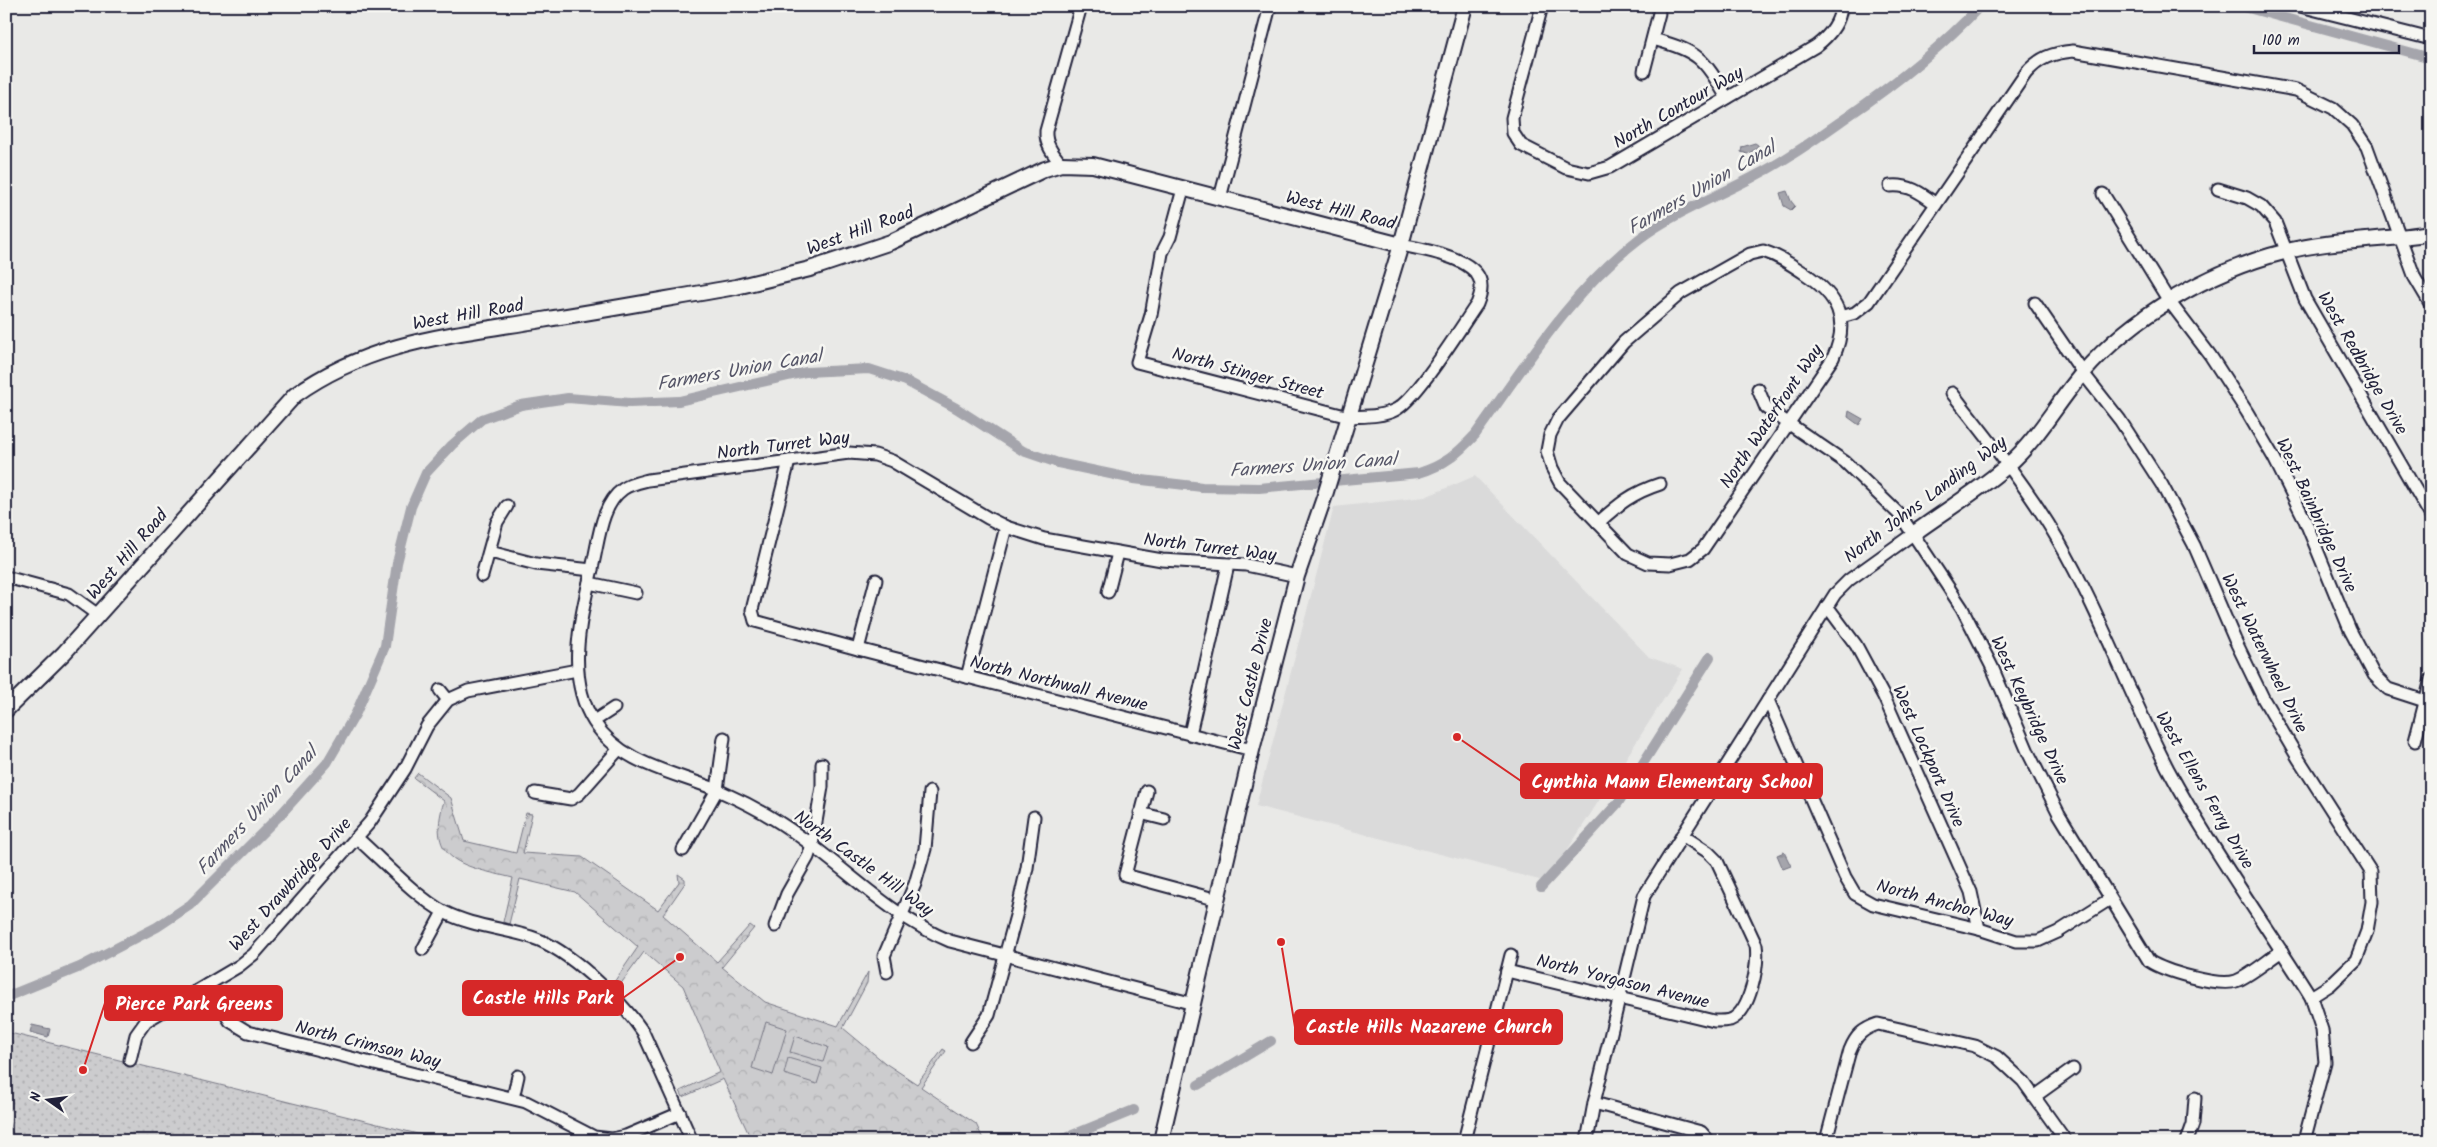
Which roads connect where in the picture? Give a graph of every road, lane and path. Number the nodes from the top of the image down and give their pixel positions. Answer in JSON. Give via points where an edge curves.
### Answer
{"nodes":[{"id":1,"x":1081,"y":6,"type":"edge"},
{"id":2,"x":1270,"y":6,"type":"edge"},
{"id":3,"x":1466,"y":6,"type":"edge"},
{"id":4,"x":1841,"y":6,"type":"edge"},
{"id":5,"x":2300,"y":6,"type":"edge"},
{"id":6,"x":1539,"y":7,"type":"edge"},
{"id":7,"x":1659,"y":13,"type":"dead end"},
{"id":8,"x":2431,"y":39,"type":"edge"},
{"id":9,"x":1652,"y":40,"type":"junction"},
{"id":10,"x":1644,"y":71,"type":"dead end"},
{"id":11,"x":1727,"y":98,"type":"junction"},
{"id":12,"x":1060,"y":164,"type":"junction"},
{"id":13,"x":1890,"y":186,"type":"dead end"},
{"id":14,"x":1183,"y":189,"type":"junction"},
{"id":15,"x":2218,"y":189,"type":"dead end"},
{"id":16,"x":2103,"y":194,"type":"dead end"},
{"id":17,"x":1220,"y":198,"type":"junction"},
{"id":18,"x":1936,"y":204,"type":"junction"},
{"id":19,"x":2431,"y":233,"type":"edge"},
{"id":20,"x":2401,"y":238,"type":"junction"},
{"id":21,"x":1401,"y":245,"type":"junction"},
{"id":22,"x":2284,"y":251,"type":"junction"},
{"id":23,"x":2169,"y":301,"type":"junction"},
{"id":24,"x":2035,"y":303,"type":"dead end"},
{"id":25,"x":2431,"y":305,"type":"edge"},
{"id":26,"x":1841,"y":317,"type":"junction"},
{"id":27,"x":2084,"y":373,"type":"junction"},
{"id":28,"x":1758,"y":389,"type":"dead end"},
{"id":29,"x":1952,"y":393,"type":"dead end"},
{"id":30,"x":1349,"y":417,"type":"junction"},
{"id":31,"x":1788,"y":424,"type":"junction"},
{"id":32,"x":790,"y":461,"type":"junction"},
{"id":33,"x":2008,"y":465,"type":"junction"},
{"id":34,"x":1660,"y":484,"type":"dead end"},
{"id":35,"x":507,"y":506,"type":"dead end"},
{"id":36,"x":2431,"y":516,"type":"edge"},
{"id":37,"x":1598,"y":523,"type":"junction"},
{"id":38,"x":1006,"y":527,"type":"junction"},
{"id":39,"x":1913,"y":534,"type":"junction"},
{"id":40,"x":490,"y":552,"type":"junction"},
{"id":41,"x":1118,"y":553,"type":"junction"},
{"id":42,"x":1228,"y":565,"type":"junction"},
{"id":43,"x":592,"y":570,"type":"junction"},
{"id":44,"x":482,"y":576,"type":"dead end"},
{"id":45,"x":1297,"y":576,"type":"junction"},
{"id":46,"x":6,"y":577,"type":"edge"},
{"id":47,"x":876,"y":580,"type":"dead end"},
{"id":48,"x":589,"y":583,"type":"junction"},
{"id":49,"x":1108,"y":592,"type":"dead end"},
{"id":50,"x":636,"y":593,"type":"dead end"},
{"id":51,"x":1827,"y":606,"type":"junction"},
{"id":52,"x":98,"y":615,"type":"junction"},
{"id":53,"x":858,"y":650,"type":"junction"},
{"id":54,"x":577,"y":670,"type":"junction"},
{"id":55,"x":967,"y":677,"type":"junction"},
{"id":56,"x":2431,"y":679,"type":"edge"},
{"id":57,"x":440,"y":690,"type":"dead end"},
{"id":58,"x":448,"y":700,"type":"junction"},
{"id":59,"x":1768,"y":700,"type":"junction"},
{"id":60,"x":2425,"y":701,"type":"junction"},
{"id":61,"x":614,"y":708,"type":"dead end"},
{"id":62,"x":6,"y":710,"type":"edge"},
{"id":63,"x":594,"y":721,"type":"junction"},
{"id":64,"x":1190,"y":734,"type":"junction"},
{"id":65,"x":724,"y":738,"type":"dead end"},
{"id":66,"x":2415,"y":741,"type":"dead end"},
{"id":67,"x":619,"y":749,"type":"junction"},
{"id":68,"x":1252,"y":750,"type":"junction"},
{"id":69,"x":822,"y":764,"type":"dead end"},
{"id":70,"x":718,"y":790,"type":"junction"},
{"id":71,"x":1147,"y":791,"type":"dead end"},
{"id":72,"x":930,"y":792,"type":"dead end"},
{"id":73,"x":535,"y":793,"type":"dead end"},
{"id":74,"x":1140,"y":814,"type":"junction"},
{"id":75,"x":1034,"y":817,"type":"dead end"},
{"id":76,"x":1164,"y":820,"type":"dead end"},
{"id":77,"x":1682,"y":835,"type":"junction"},
{"id":78,"x":357,"y":838,"type":"junction"},
{"id":79,"x":812,"y":845,"type":"junction"},
{"id":80,"x":683,"y":850,"type":"dead end"},
{"id":81,"x":2110,"y":899,"type":"junction"},
{"id":82,"x":1218,"y":900,"type":"junction"},
{"id":83,"x":444,"y":912,"type":"junction"},
{"id":84,"x":901,"y":916,"type":"junction"},
{"id":85,"x":775,"y":926,"type":"dead end"},
{"id":86,"x":1979,"y":929,"type":"junction"},
{"id":87,"x":423,"y":949,"type":"dead end"},
{"id":88,"x":2282,"y":950,"type":"junction"},
{"id":89,"x":1004,"y":954,"type":"junction"},
{"id":90,"x":1511,"y":955,"type":"dead end"},
{"id":91,"x":1507,"y":971,"type":"junction"},
{"id":92,"x":887,"y":972,"type":"dead end"},
{"id":93,"x":207,"y":985,"type":"junction"},
{"id":94,"x":1619,"y":997,"type":"junction"},
{"id":95,"x":2312,"y":997,"type":"junction"},
{"id":96,"x":1194,"y":1004,"type":"junction"},
{"id":97,"x":971,"y":1042,"type":"dead end"},
{"id":98,"x":130,"y":1060,"type":"dead end"},
{"id":99,"x":2073,"y":1069,"type":"dead end"},
{"id":100,"x":518,"y":1076,"type":"dead end"},
{"id":101,"x":2034,"y":1097,"type":"junction"},
{"id":102,"x":513,"y":1098,"type":"junction"},
{"id":103,"x":2195,"y":1098,"type":"dead end"},
{"id":104,"x":1594,"y":1103,"type":"junction"},
{"id":105,"x":680,"y":1113,"type":"junction"},
{"id":106,"x":692,"y":1141,"type":"edge"},
{"id":107,"x":1161,"y":1141,"type":"edge"},
{"id":108,"x":1464,"y":1141,"type":"edge"},
{"id":109,"x":1588,"y":1141,"type":"edge"},
{"id":110,"x":1709,"y":1141,"type":"edge"},
{"id":111,"x":1826,"y":1141,"type":"edge"},
{"id":112,"x":2066,"y":1141,"type":"edge"},
{"id":113,"x":2187,"y":1141,"type":"edge"},
{"id":114,"x":2304,"y":1141,"type":"edge"}],
"edges":[{"from":1,"to":12,"type":"street","via":[[1045,138]]},
{"from":2,"to":17,"type":"street"},
{"from":3,"to":21,"type":"street","name":"West Hill Road"},
{"from":4,"to":11,"type":"street","name":"North Contour Way","via":[[1838,21],[1825,39]]},
{"from":5,"to":8,"type":"street"},
{"from":6,"to":11,"type":"street","name":"North Contour Way","via":[[1512,118],[1513,133],[1521,145],[1566,168],[1589,173],[1610,167]]},
{"from":7,"to":9,"type":"street"},
{"from":9,"to":10,"type":"street"},
{"from":9,"to":11,"type":"street","via":[[1680,47],[1700,58]]},
{"from":12,"to":14,"type":"street","name":"West Hill Road","via":[[1093,165]]},
{"from":12,"to":52,"type":"street","name":"West Hill Road","via":[[891,242],[802,271],[736,287],[397,346],[329,372],[295,395]]},
{"from":13,"to":18,"type":"street","via":[[1901,184],[1913,188]]},
{"from":14,"to":17,"type":"street","name":"West Hill Road"},
{"from":14,"to":30,"type":"street","name":"North Stinger Street","via":[[1170,237],[1162,253],[1151,315],[1138,362]]},
{"from":15,"to":22,"type":"street","name":"West Redbridge Drive","via":[[2261,206],[2274,222]]},
{"from":16,"to":23,"type":"street","name":"West Bainbridge Drive"},
{"from":17,"to":21,"type":"street","name":"West Hill Road"},
{"from":18,"to":20,"type":"street","via":[[2026,73],[2036,62],[2050,55],[2072,51],[2296,90],[2314,96],[2352,124],[2367,147]]},
{"from":18,"to":26,"type":"street","via":[[1869,302],[1855,313]]},
{"from":19,"to":20,"type":"street","name":"North Johns Landing Way"},
{"from":20,"to":22,"type":"street","name":"North Johns Landing Way"},
{"from":20,"to":25,"type":"street","via":[[2415,278]]},
{"from":21,"to":30,"type":"street","name":"West Castle Drive"},
{"from":21,"to":30,"type":"street","name":"North Stinger Street","via":[[1461,261],[1476,271],[1482,287],[1478,304],[1410,398],[1395,410],[1378,416]]},
{"from":22,"to":23,"type":"street","name":"North Johns Landing Way","via":[[2224,272]]},
{"from":22,"to":36,"type":"street","name":"West Redbridge Drive","via":[[2306,299]]},
{"from":23,"to":27,"type":"street","name":"North Johns Landing Way","via":[[2133,326]]},
{"from":23,"to":60,"type":"street","name":"West Bainbridge Drive","via":[[2215,363],[2274,458],[2304,518],[2350,630],[2374,675],[2388,689]]},
{"from":24,"to":27,"type":"street","name":"West Waterwheel Drive"},
{"from":26,"to":31,"type":"street","name":"North Waterfront Way","via":[[1840,339],[1833,358]]},
{"from":26,"to":37,"type":"street","via":[[1830,295],[1818,283],[1779,256],[1763,251],[1750,254],[1681,293],[1624,342],[1558,419],[1550,435],[1547,451],[1560,483]]},
{"from":27,"to":33,"type":"street","name":"North Johns Landing Way","via":[[2039,432]]},
{"from":27,"to":95,"type":"street","name":"West Waterwheel Drive","via":[[2120,420],[2162,485],[2194,545],[2264,700],[2371,872],[2371,912],[2356,960]]},
{"from":28,"to":31,"type":"street","name":"West Keybridge Drive","via":[[1766,408]]},
{"from":29,"to":33,"type":"street","name":"West Ellens Ferry Drive"},
{"from":30,"to":45,"type":"street","name":"West Castle Drive"},
{"from":31,"to":37,"type":"street","name":"North Waterfront Way","via":[[1704,549],[1690,559],[1670,564],[1648,563],[1628,554]]},
{"from":31,"to":39,"type":"street","name":"West Keybridge Drive","via":[[1845,462],[1900,516]]},
{"from":32,"to":38,"type":"street","name":"North Turret Way","via":[[850,453],[875,455],[892,461]]},
{"from":32,"to":43,"type":"street","name":"North Turret Way","via":[[648,480],[623,488],[610,502]]},
{"from":32,"to":53,"type":"street","name":"North Northwall Avenue","via":[[752,610],[755,621]]},
{"from":33,"to":39,"type":"street","name":"North Johns Landing Way"},
{"from":33,"to":88,"type":"street","name":"West Ellens Ferry Drive","via":[[2058,539],[2090,598],[2139,712],[2169,771]]},
{"from":34,"to":37,"type":"street","via":[[1638,491]]},
{"from":35,"to":40,"type":"street","via":[[497,522]]},
{"from":38,"to":41,"type":"street","name":"North Turret Way","via":[[1044,539]]},
{"from":38,"to":55,"type":"street"},
{"from":39,"to":51,"type":"street","name":"North Johns Landing Way","via":[[1849,580]]},
{"from":39,"to":81,"type":"street","name":"West Keybridge Drive","via":[[1962,608],[2059,814]]},
{"from":40,"to":43,"type":"street","via":[[536,564]]},
{"from":40,"to":44,"type":"street"},
{"from":41,"to":42,"type":"street","name":"North Turret Way"},
{"from":41,"to":49,"type":"street","name":"North Turret Way"},
{"from":42,"to":45,"type":"street","name":"North Turret Way"},
{"from":42,"to":64,"type":"street"},
{"from":43,"to":48,"type":"street","name":"North Turret Way"},
{"from":45,"to":68,"type":"street","name":"West Castle Drive"},
{"from":46,"to":52,"type":"street","via":[[69,594]]},
{"from":47,"to":53,"type":"street"},
{"from":48,"to":50,"type":"street"},
{"from":48,"to":54,"type":"street","name":"North Turret Way","via":[[578,640]]},
{"from":51,"to":59,"type":"street","name":"North Johns Landing Way"},
{"from":51,"to":86,"type":"street","name":"West Lockport Drive","via":[[1856,644],[1884,697],[1971,892]]},
{"from":52,"to":62,"type":"street","name":"West Hill Road"},
{"from":53,"to":55,"type":"street","name":"North Northwall Avenue"},
{"from":54,"to":58,"type":"street","via":[[468,692]]},
{"from":54,"to":63,"type":"street","name":"North Castle Hill Way","via":[[583,697]]},
{"from":55,"to":64,"type":"street","name":"North Northwall Avenue"},
{"from":56,"to":60,"type":"street"},
{"from":57,"to":58,"type":"street"},
{"from":58,"to":78,"type":"street","name":"West Drawbridge Drive","via":[[427,726],[404,769]]},
{"from":59,"to":77,"type":"street","name":"North Johns Landing Way"},
{"from":59,"to":86,"type":"street","name":"North Anchor Way","via":[[1855,894],[1873,904]]},
{"from":60,"to":66,"type":"street"},
{"from":61,"to":63,"type":"street"},
{"from":63,"to":67,"type":"street","name":"North Castle Hill Way"},
{"from":64,"to":68,"type":"street","name":"North Northwall Avenue"},
{"from":65,"to":70,"type":"street"},
{"from":67,"to":70,"type":"street","name":"North Castle Hill Way","via":[[648,766]]},
{"from":67,"to":73,"type":"street","via":[[571,798]]},
{"from":68,"to":82,"type":"street","name":"West Castle Drive"},
{"from":69,"to":79,"type":"street","via":[[822,786]]},
{"from":70,"to":79,"type":"street","name":"North Castle Hill Way","via":[[772,818]]},
{"from":70,"to":80,"type":"street"},
{"from":71,"to":74,"type":"street"},
{"from":72,"to":84,"type":"street","via":[[925,849]]},
{"from":74,"to":76,"type":"street"},
{"from":74,"to":82,"type":"street","via":[[1125,875]]},
{"from":75,"to":89,"type":"street","via":[[1027,868]]},
{"from":77,"to":94,"type":"street","name":"North Johns Landing Way","via":[[1644,896]]},
{"from":77,"to":94,"type":"street","name":"North Yorgason Avenue","via":[[1717,861],[1756,945],[1758,959],[1744,1010],[1731,1020],[1714,1021]]},
{"from":78,"to":83,"type":"street"},
{"from":78,"to":93,"type":"street","name":"West Drawbridge Drive","via":[[254,954]]},
{"from":79,"to":84,"type":"street","name":"North Castle Hill Way"},
{"from":79,"to":85,"type":"street"},
{"from":81,"to":86,"type":"street","name":"North Anchor Way","via":[[2058,932],[2038,940],[2016,941]]},
{"from":81,"to":88,"type":"street","name":"West Keybridge Drive","via":[[2142,953],[2159,967],[2214,981],[2236,980]]},
{"from":82,"to":96,"type":"street","name":"West Castle Drive"},
{"from":83,"to":87,"type":"street"},
{"from":83,"to":105,"type":"street","via":[[466,921],[532,937],[566,956],[611,994],[632,1016],[652,1050]]},
{"from":84,"to":89,"type":"street","name":"North Castle Hill Way","via":[[950,940]]},
{"from":84,"to":92,"type":"street","via":[[884,956]]},
{"from":88,"to":95,"type":"street","name":"West Ellens Ferry Drive"},
{"from":89,"to":96,"type":"street","name":"North Castle Hill Way"},
{"from":89,"to":97,"type":"street","via":[[989,1016]]},
{"from":90,"to":91,"type":"street"},
{"from":91,"to":94,"type":"street","name":"North Yorgason Avenue"},
{"from":91,"to":108,"type":"street"},
{"from":93,"to":98,"type":"street","name":"West Drawbridge Drive","via":[[146,1021],[136,1035]]},
{"from":93,"to":102,"type":"street","name":"North Crimson Way","via":[[230,1021],[248,1032]]},
{"from":94,"to":104,"type":"street","name":"North Johns Landing Way"},
{"from":95,"to":114,"type":"street","name":"West Ellens Ferry Drive","via":[[2322,1030],[2325,1062]]},
{"from":96,"to":107,"type":"street","name":"West Castle Drive"},
{"from":99,"to":101,"type":"street"},
{"from":100,"to":102,"type":"street"},
{"from":101,"to":111,"type":"street","via":[[2023,1081],[1997,1057],[1975,1046],[1878,1024],[1856,1036]]},
{"from":101,"to":112,"type":"street"},
{"from":102,"to":105,"type":"street","name":"North Crimson Way","via":[[542,1109],[594,1138],[626,1136]]},
{"from":103,"to":113,"type":"street","via":[[2193,1124]]},
{"from":104,"to":109,"type":"street","name":"North Johns Landing Way"},
{"from":104,"to":110,"type":"street","via":[[1701,1132]]},
{"from":105,"to":106,"type":"street"}]}
